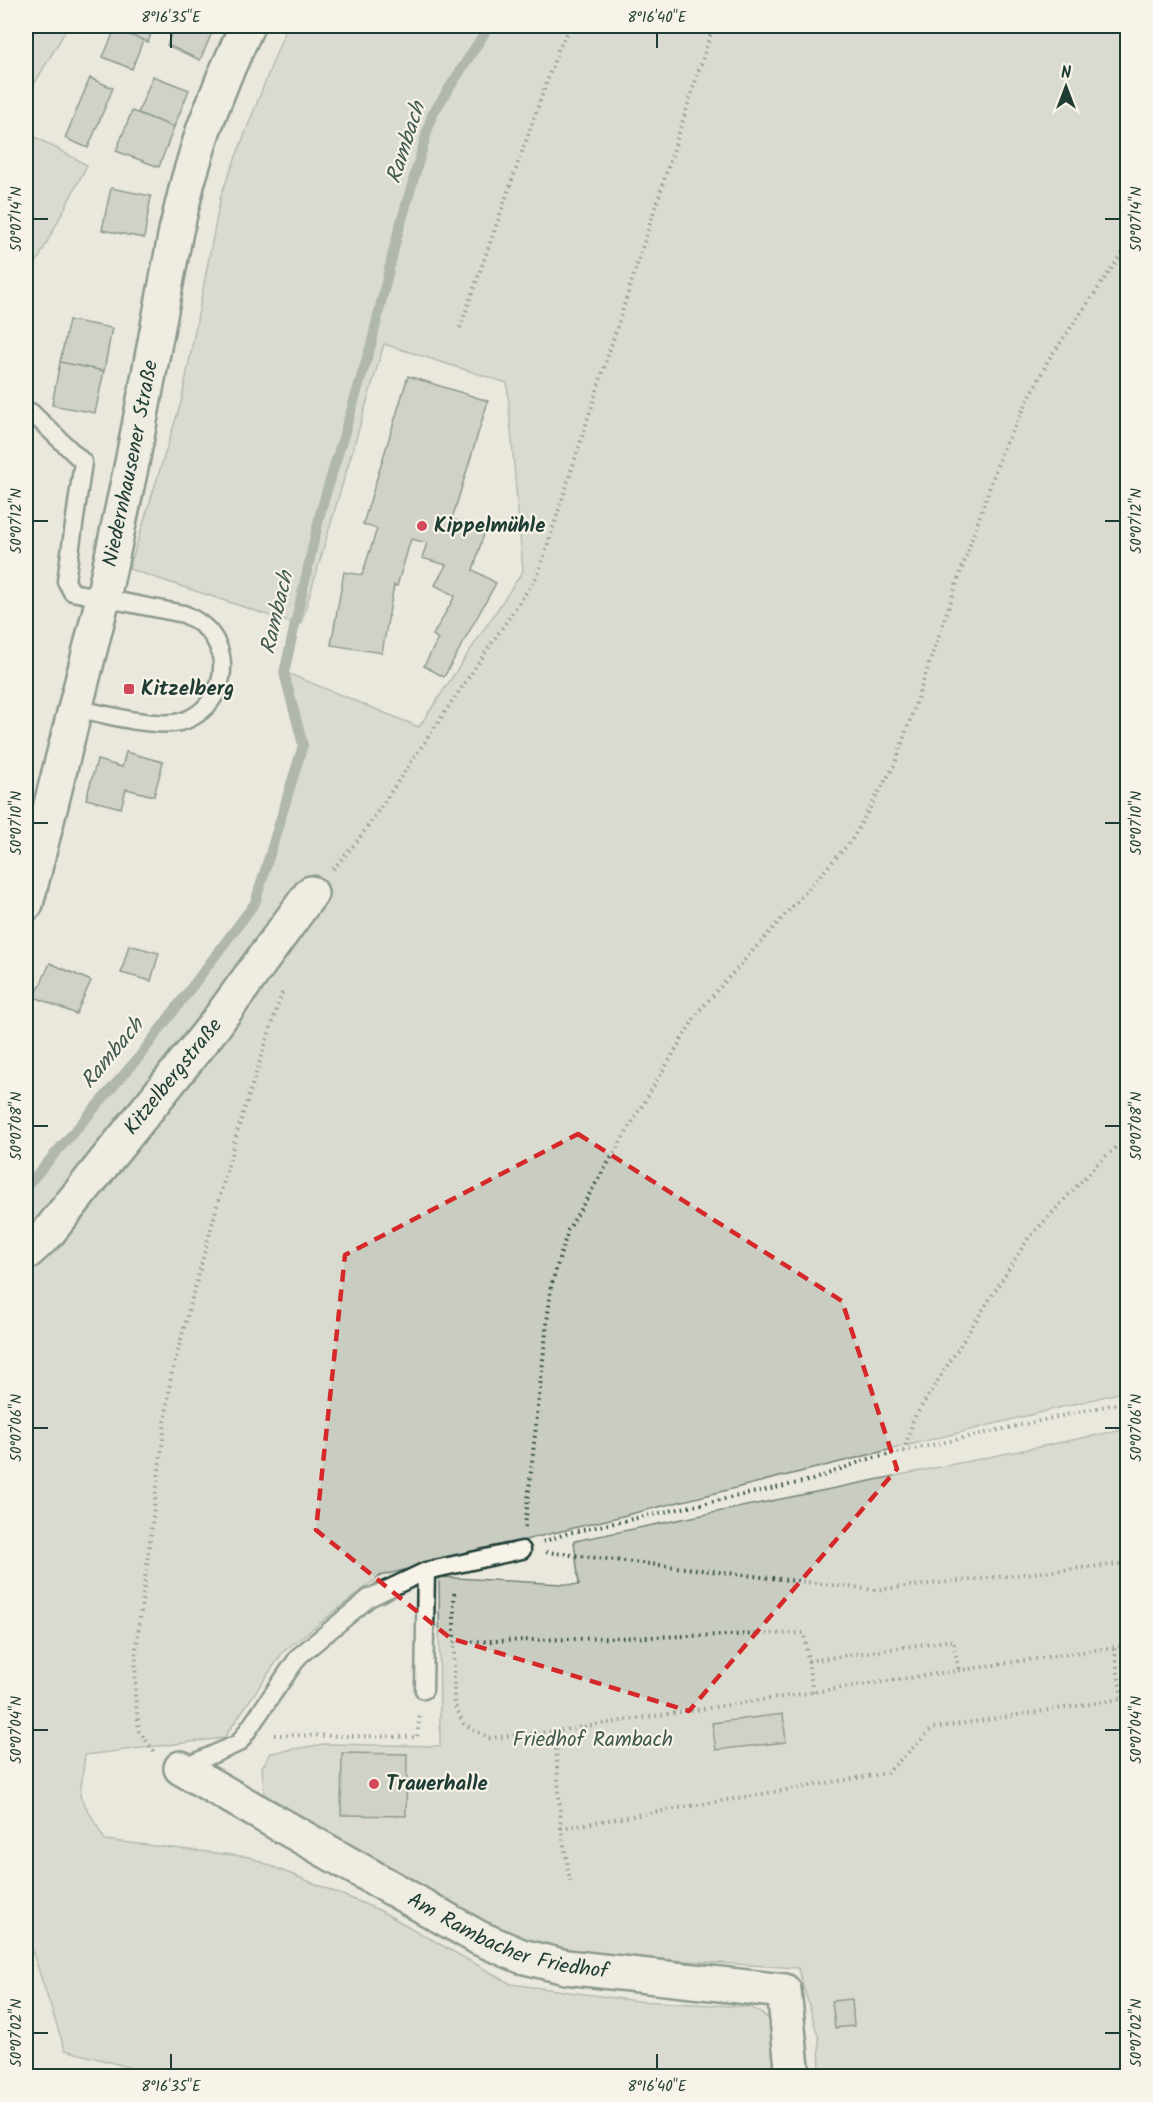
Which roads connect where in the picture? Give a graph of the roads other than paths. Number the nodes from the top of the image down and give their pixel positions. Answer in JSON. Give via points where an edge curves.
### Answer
{"nodes":[{"id":1,"x":247,"y":26,"type":"edge"},
{"id":2,"x":31,"y":412,"type":"dead end"},
{"id":3,"x":103,"y":598,"type":"junction"},
{"id":4,"x":76,"y":708,"type":"junction"},
{"id":5,"x":33,"y":846,"type":"edge"},
{"id":6,"x":311,"y":893,"type":"road end"},
{"id":7,"x":26,"y":904,"type":"edge"},
{"id":8,"x":26,"y":1253,"type":"edge"},
{"id":9,"x":522,"y":1550,"type":"road end"},
{"id":10,"x":426,"y":1571,"type":"junction"},
{"id":11,"x":424,"y":1689,"type":"road end"},
{"id":12,"x":181,"y":1768,"type":"joint"},
{"id":13,"x":793,"y":2076,"type":"edge"}],
"edges":[{"from":1,"to":3,"type":"street","name":"Niedernhausener Straße","via":[[204,128],[188,182]]},
{"from":2,"to":3,"type":"lane","via":[[83,462],[66,581],[72,592]]},
{"from":3,"to":4,"type":"street","name":"Niedernhausener Straße"},
{"from":3,"to":4,"type":"lane","via":[[197,620],[219,648],[220,683],[206,707],[182,721],[154,722]]},
{"from":4,"to":5,"type":"street","name":"Niedernhausener Straße"},
{"from":5,"to":7,"type":"street","name":"Niedernhausener Straße"},
{"from":6,"to":8,"type":"street","name":"Kitzelbergstraße","via":[[214,1026],[47,1234]]},
{"from":9,"to":10,"type":"lane"},
{"from":10,"to":11,"type":"lane"},
{"from":10,"to":12,"type":"lane","via":[[369,1598],[300,1656],[239,1743]]},
{"from":12,"to":13,"type":"street","name":"Am Rambacher Friedhof","via":[[479,1938],[521,1956],[566,1966],[784,1991]]}]}
